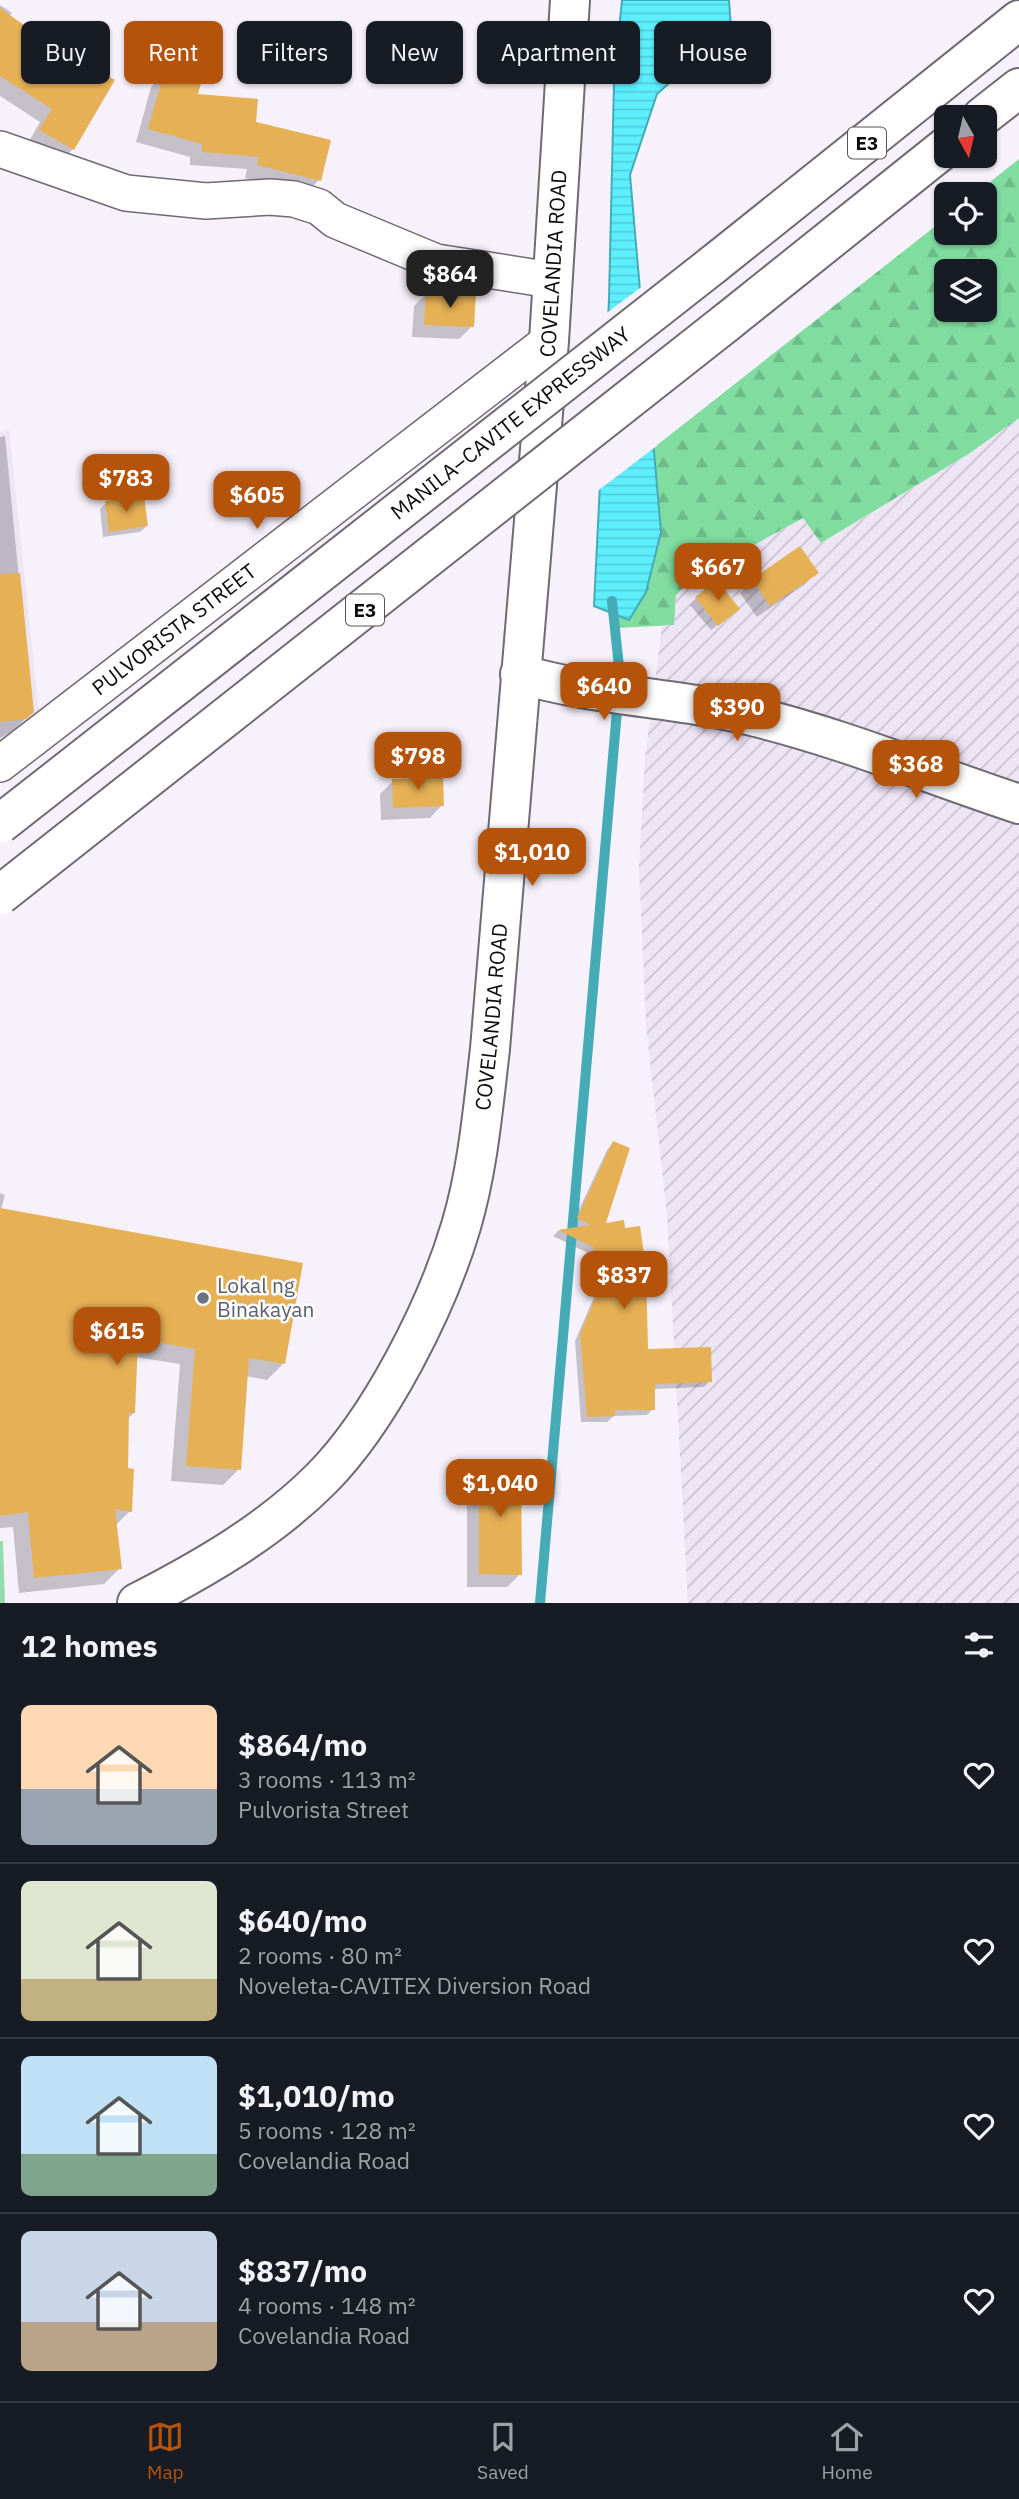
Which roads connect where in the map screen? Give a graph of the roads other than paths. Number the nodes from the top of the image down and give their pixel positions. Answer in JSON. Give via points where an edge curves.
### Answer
{"nodes":[{"id":1,"x":570,"y":0,"type":"edge"},
{"id":2,"x":1019,"y":20,"type":"edge"},
{"id":3,"x":1019,"y":88,"type":"edge"},
{"id":4,"x":997,"y":105,"type":"edge"},
{"id":5,"x":0,"y":149,"type":"edge"},
{"id":6,"x":934,"y":156,"type":"edge"},
{"id":7,"x":551,"y":280,"type":"junction"},
{"id":8,"x":549,"y":341,"type":"junction"},
{"id":9,"x":520,"y":674,"type":"junction"},
{"id":10,"x":0,"y":764,"type":"edge"},
{"id":11,"x":1019,"y":804,"type":"edge"},
{"id":12,"x":0,"y":824,"type":"edge"},
{"id":13,"x":0,"y":895,"type":"edge"},
{"id":14,"x":137,"y":1603,"type":"edge"}],
"edges":[{"from":1,"to":7,"type":"main road","name":"COVELANDIA ROAD"},
{"from":2,"to":12,"type":"main road","name":"MANILA–CAVITE EXPRESSWAY","number":"E3","bridge":true},
{"from":3,"to":4,"type":"main road"},
{"from":5,"to":7,"type":"street","via":[[126,192],[206,201],[294,199],[436,262]]},
{"from":6,"to":13,"type":"main road","number":"E3","bridge":true},
{"from":7,"to":8,"type":"main road","name":"COVELANDIA ROAD"},
{"from":8,"to":9,"type":"main road","name":"COVELANDIA ROAD"},
{"from":8,"to":10,"type":"street","name":"PULVORISTA STREET"},
{"from":9,"to":11,"type":"main road","via":[[563,687],[653,698],[780,724]]},
{"from":9,"to":14,"type":"main road","name":"COVELANDIA ROAD","via":[[482,1119],[461,1226],[448,1263],[391,1382],[352,1443],[321,1479],[259,1532]]}]}
